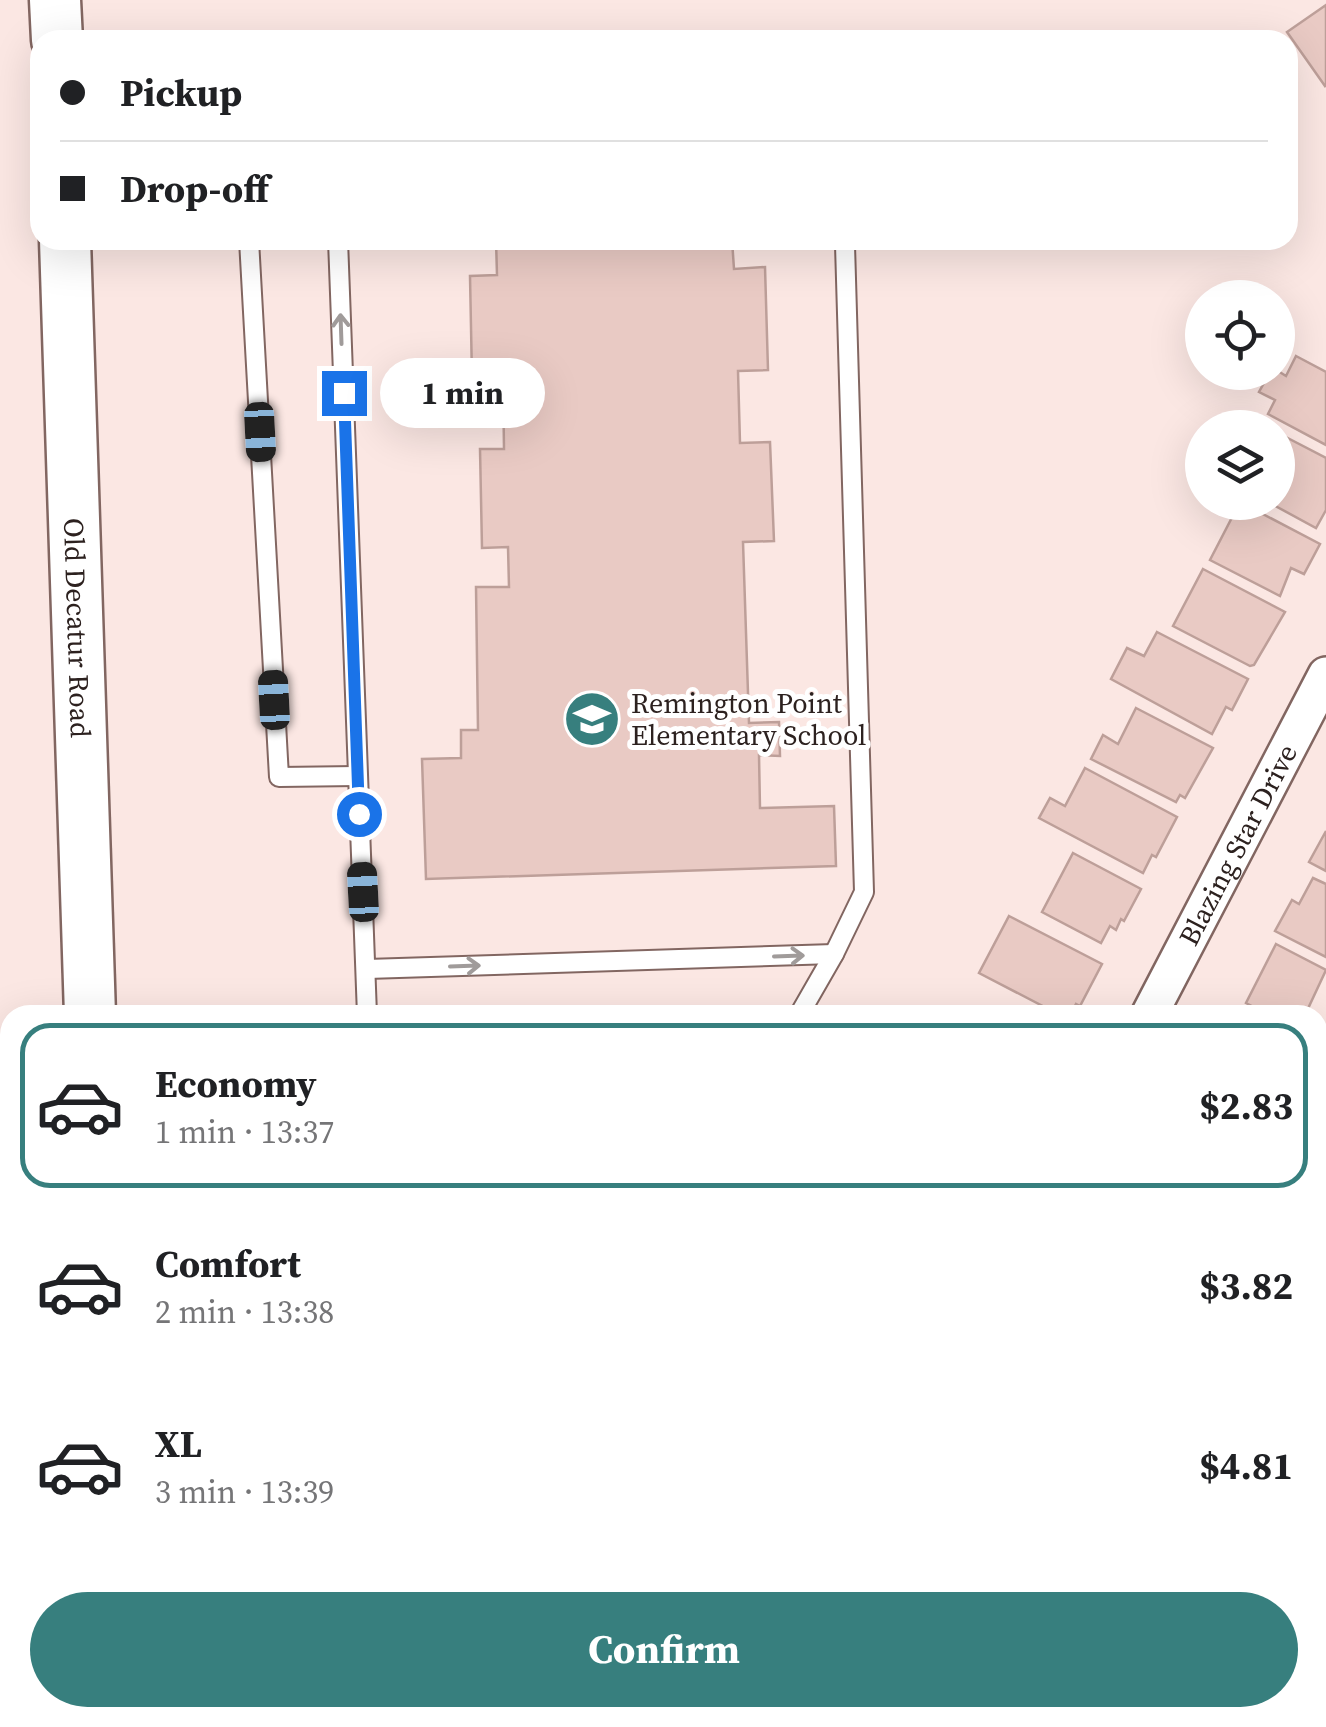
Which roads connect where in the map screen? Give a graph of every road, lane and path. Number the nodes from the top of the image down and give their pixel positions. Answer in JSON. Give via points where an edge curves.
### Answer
{"nodes":[{"id":1,"x":55,"y":0,"type":"edge"},
{"id":2,"x":56,"y":30,"type":"edge"},
{"id":3,"x":65,"y":250,"type":"edge"},
{"id":4,"x":251,"y":250,"type":"edge"},
{"id":5,"x":338,"y":250,"type":"edge"},
{"id":6,"x":846,"y":250,"type":"edge"},
{"id":7,"x":1326,"y":675,"type":"edge"},
{"id":8,"x":356,"y":776,"type":"junction"},
{"id":9,"x":834,"y":954,"type":"junction"},
{"id":10,"x":367,"y":969,"type":"junction"},
{"id":11,"x":90,"y":1005,"type":"edge"},
{"id":12,"x":367,"y":1005,"type":"edge"},
{"id":13,"x":806,"y":1005,"type":"edge"},
{"id":14,"x":1158,"y":1005,"type":"edge"}],
"edges":[{"from":1,"to":2,"type":"street"},
{"from":3,"to":11,"type":"street","name":"Old Decatur Road"},
{"from":4,"to":8,"type":"lane","via":[[278,777]]},
{"from":8,"to":5,"type":"lane","one_way":true},
{"from":6,"to":9,"type":"lane","via":[[864,892]]},
{"from":7,"to":14,"type":"street","name":"Blazing Star Drive"},
{"from":8,"to":10,"type":"lane"},
{"from":10,"to":9,"type":"lane","one_way":true},
{"from":9,"to":13,"type":"lane"},
{"from":10,"to":12,"type":"lane"}]}
